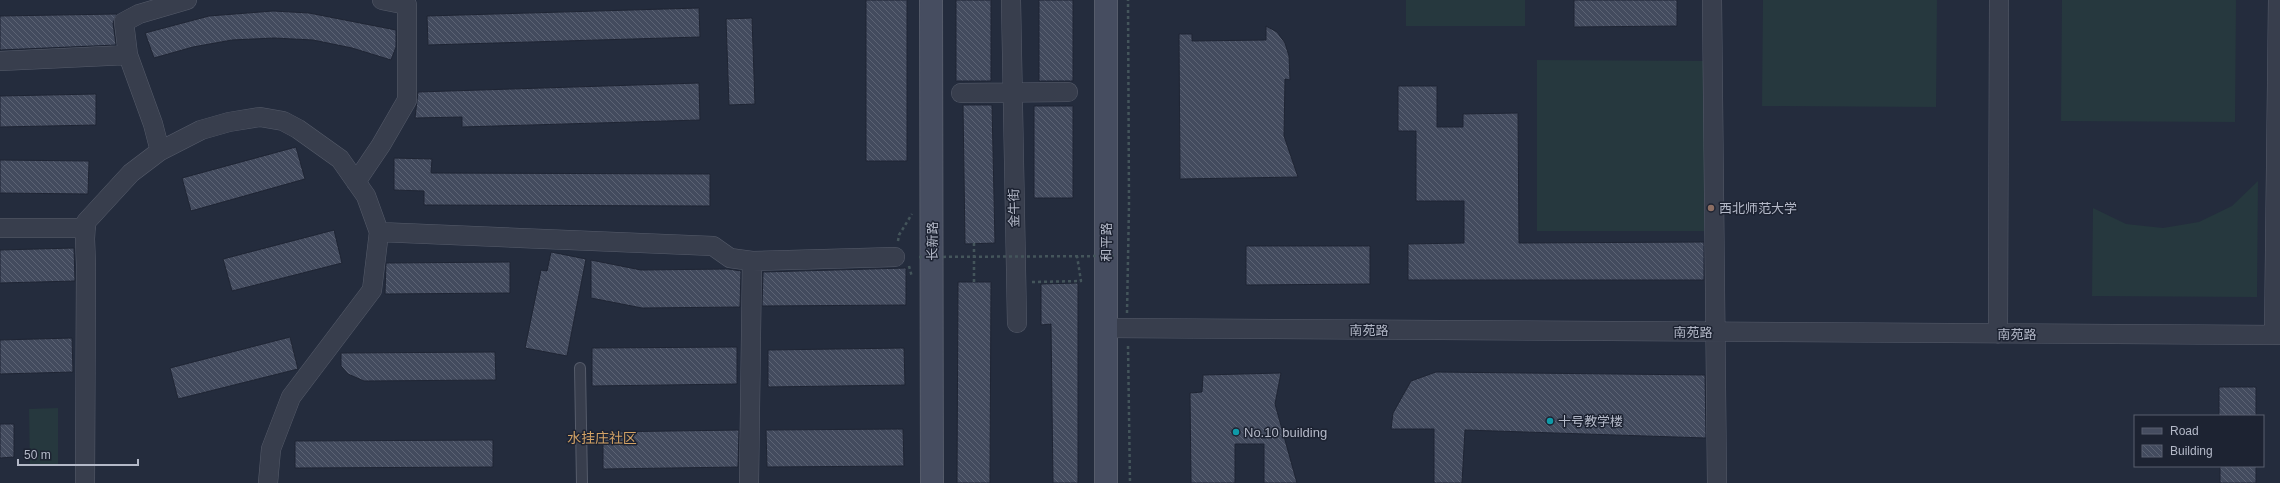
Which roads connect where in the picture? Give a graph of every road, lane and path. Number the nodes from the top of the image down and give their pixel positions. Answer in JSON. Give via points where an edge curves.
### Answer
{"nodes":[{"id":1,"x":187,"y":0,"type":"edge"},
{"id":2,"x":382,"y":0,"type":"edge"},
{"id":3,"x":931,"y":0,"type":"edge"},
{"id":4,"x":1012,"y":0,"type":"edge"},
{"id":5,"x":1106,"y":0,"type":"edge"},
{"id":6,"x":1128,"y":0,"type":"edge"},
{"id":7,"x":1712,"y":0,"type":"edge"},
{"id":8,"x":1999,"y":0,"type":"edge"},
{"id":9,"x":2278,"y":0,"type":"edge"},
{"id":10,"x":128,"y":55,"type":"junction"},
{"id":11,"x":0,"y":61,"type":"edge"},
{"id":12,"x":1068,"y":92,"type":"dead end"},
{"id":13,"x":961,"y":93,"type":"dead end"},
{"id":14,"x":1012,"y":93,"type":"junction"},
{"id":15,"x":160,"y":151,"type":"junction"},
{"id":16,"x":356,"y":182,"type":"junction"},
{"id":17,"x":0,"y":228,"type":"edge"},
{"id":18,"x":86,"y":228,"type":"junction"},
{"id":19,"x":379,"y":232,"type":"junction"},
{"id":20,"x":974,"y":243,"type":"dead end"},
{"id":21,"x":1077,"y":256,"type":"junction"},
{"id":22,"x":1117,"y":256,"type":"dead end"},
{"id":23,"x":895,"y":257,"type":"dead end"},
{"id":24,"x":920,"y":257,"type":"dead end"},
{"id":25,"x":974,"y":257,"type":"junction"},
{"id":26,"x":752,"y":261,"type":"junction"},
{"id":27,"x":974,"y":282,"type":"dead end"},
{"id":28,"x":1016,"y":282,"type":"junction"},
{"id":29,"x":1017,"y":323,"type":"dead end"},
{"id":30,"x":1106,"y":328,"type":"junction"},
{"id":31,"x":1128,"y":328,"type":"junction"},
{"id":32,"x":1716,"y":332,"type":"junction"},
{"id":33,"x":1998,"y":334,"type":"junction"},
{"id":34,"x":2277,"y":335,"type":"edge"},
{"id":35,"x":580,"y":368,"type":"dead end"},
{"id":36,"x":85,"y":483,"type":"edge"},
{"id":37,"x":268,"y":483,"type":"edge"},
{"id":38,"x":582,"y":483,"type":"edge"},
{"id":39,"x":749,"y":483,"type":"edge"},
{"id":40,"x":932,"y":483,"type":"edge"},
{"id":41,"x":1106,"y":483,"type":"edge"},
{"id":42,"x":1130,"y":483,"type":"edge"},
{"id":43,"x":1717,"y":483,"type":"edge"}],
"edges":[{"from":1,"to":10,"type":"street","via":[[139,14],[124,22]]},
{"from":2,"to":16,"type":"street","via":[[407,5],[407,100],[381,146]]},
{"from":3,"to":40,"type":"street","name":"长新路"},
{"from":4,"to":14,"type":"street","name":"金牛街"},
{"from":5,"to":30,"type":"street","name":"和平路"},
{"from":6,"to":31,"type":"path"},
{"from":7,"to":32,"type":"street"},
{"from":8,"to":33,"type":"street"},
{"from":9,"to":34,"type":"street"},
{"from":10,"to":11,"type":"street"},
{"from":10,"to":15,"type":"street"},
{"from":12,"to":14,"type":"street"},
{"from":13,"to":14,"type":"street"},
{"from":14,"to":28,"type":"street","name":"金牛街"},
{"from":15,"to":16,"type":"street","via":[[201,130],[260,117],[283,121],[298,129],[340,159]]},
{"from":15,"to":18,"type":"street","via":[[131,174],[86,222]]},
{"from":16,"to":19,"type":"street","via":[[366,196]]},
{"from":17,"to":18,"type":"street"},
{"from":18,"to":36,"type":"street"},
{"from":19,"to":26,"type":"street","via":[[713,246],[730,258]]},
{"from":19,"to":37,"type":"street","via":[[372,290],[291,397],[271,449]]},
{"from":20,"to":25,"type":"path"},
{"from":21,"to":22,"type":"path","bridge":true},
{"from":21,"to":25,"type":"path","bridge":true},
{"from":21,"to":28,"type":"path","via":[[1081,281]]},
{"from":23,"to":26,"type":"street"},
{"from":24,"to":25,"type":"path","bridge":true},
{"from":25,"to":27,"type":"path"},
{"from":26,"to":39,"type":"street"},
{"from":28,"to":29,"type":"street","name":"金牛街"},
{"from":30,"to":31,"type":"street","name":"南苑路"},
{"from":30,"to":41,"type":"street","name":"和平路"},
{"from":31,"to":32,"type":"street","name":"南苑路"},
{"from":31,"to":42,"type":"path"},
{"from":32,"to":33,"type":"street","name":"南苑路"},
{"from":32,"to":43,"type":"street"},
{"from":33,"to":34,"type":"street","name":"南苑路"},
{"from":35,"to":38,"type":"lane"}]}
